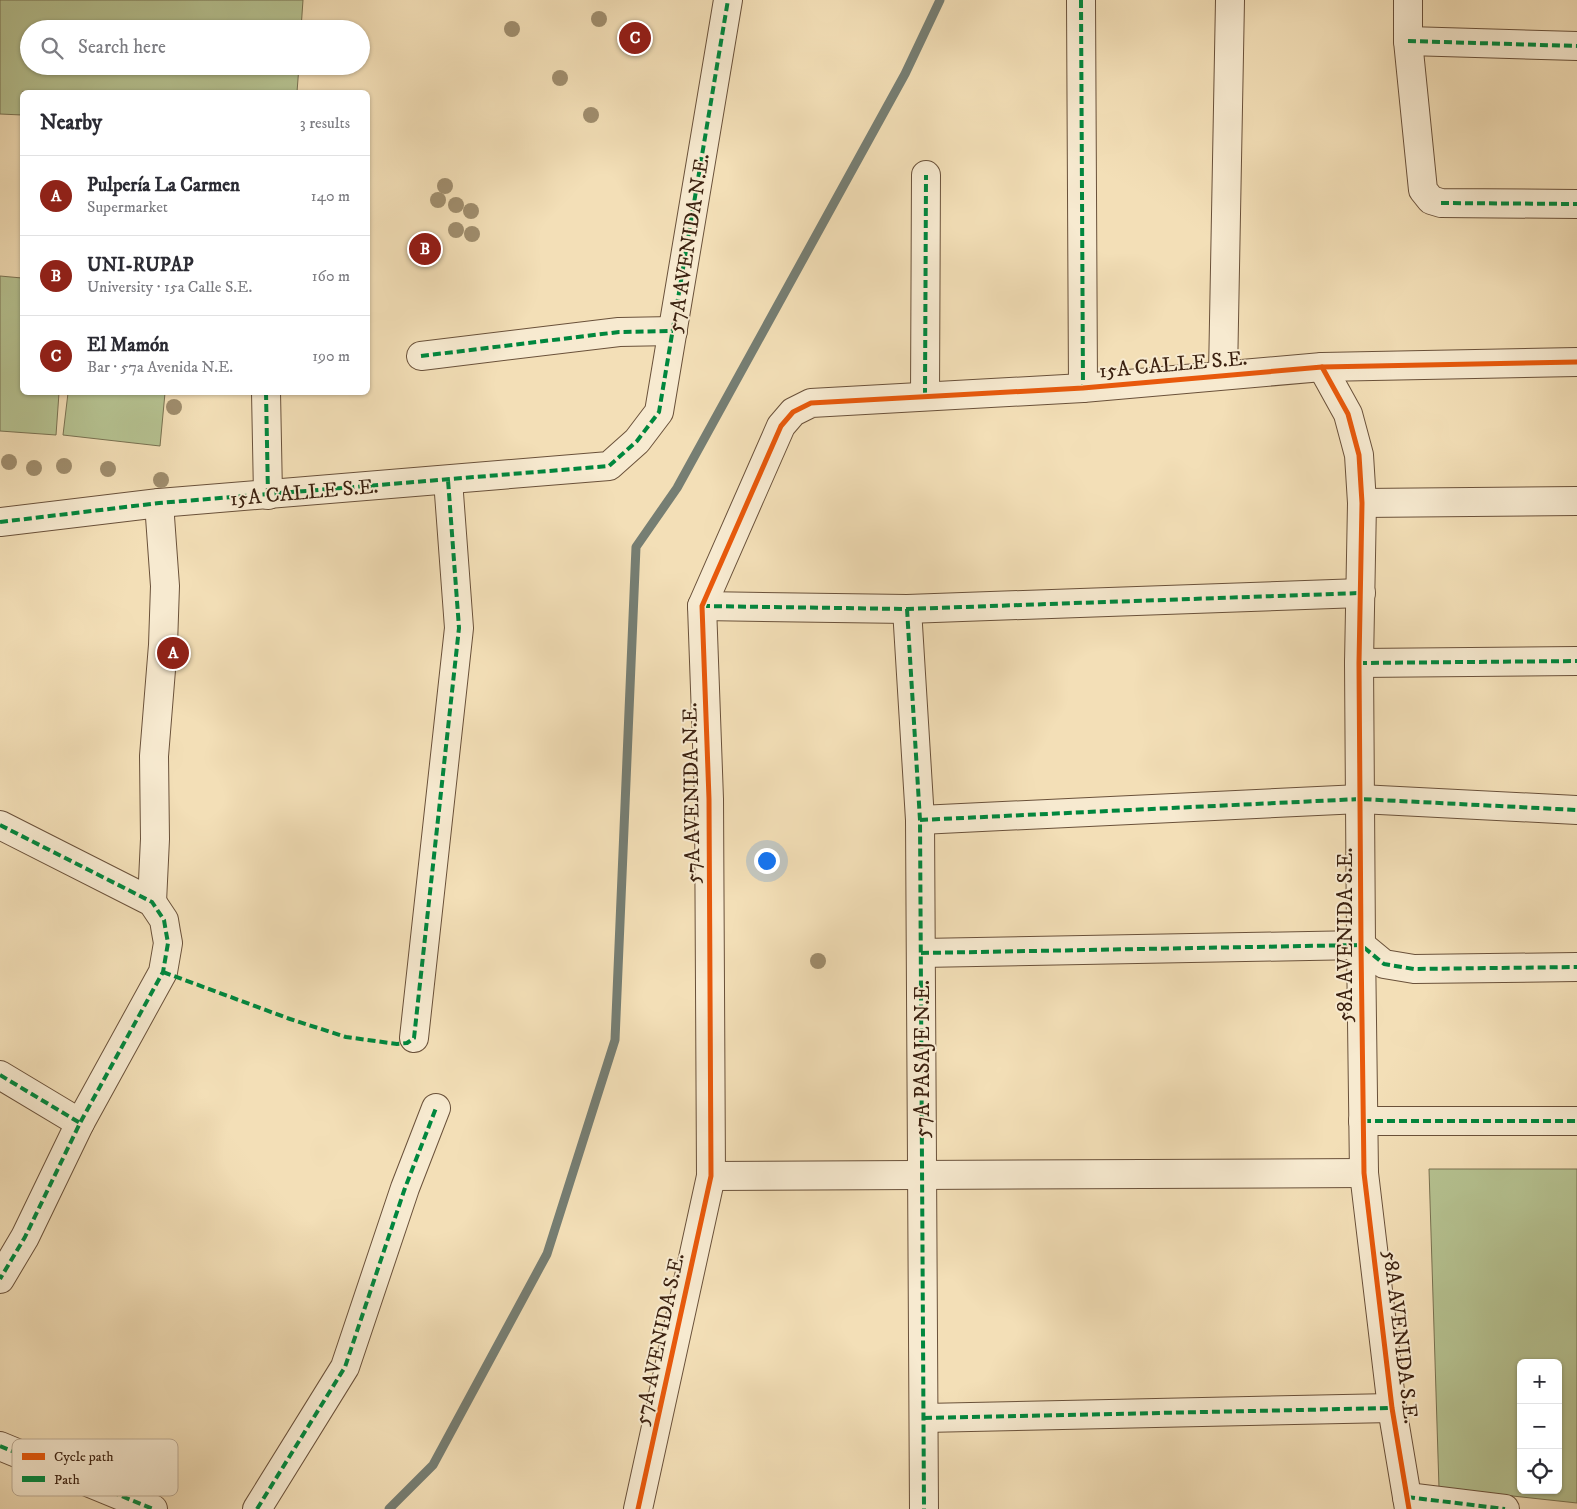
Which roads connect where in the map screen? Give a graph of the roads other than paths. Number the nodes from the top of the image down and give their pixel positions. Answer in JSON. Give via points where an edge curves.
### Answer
{"nodes":[{"id":1,"x":728,"y":0,"type":"edge"},
{"id":2,"x":1081,"y":0,"type":"edge"},
{"id":3,"x":1230,"y":0,"type":"edge"},
{"id":4,"x":1408,"y":0,"type":"edge"},
{"id":5,"x":1408,"y":41,"type":"junction"},
{"id":6,"x":1577,"y":46,"type":"edge"},
{"id":7,"x":926,"y":175,"type":"dead end"},
{"id":8,"x":1577,"y":204,"type":"edge"},
{"id":9,"x":673,"y":331,"type":"junction"},
{"id":10,"x":422,"y":356,"type":"dead end"},
{"id":11,"x":1577,"y":362,"type":"edge"},
{"id":12,"x":1322,"y":367,"type":"junction"},
{"id":13,"x":1223,"y":376,"type":"junction"},
{"id":14,"x":1084,"y":388,"type":"junction"},
{"id":15,"x":266,"y":395,"type":"edge"},
{"id":16,"x":926,"y":396,"type":"junction"},
{"id":17,"x":781,"y":426,"type":"joint"},
{"id":18,"x":609,"y":466,"type":"joint"},
{"id":19,"x":448,"y":480,"type":"junction"},
{"id":20,"x":268,"y":495,"type":"junction"},
{"id":21,"x":1577,"y":501,"type":"edge"},
{"id":22,"x":1362,"y":503,"type":"junction"},
{"id":23,"x":159,"y":504,"type":"junction"},
{"id":24,"x":0,"y":522,"type":"edge"},
{"id":25,"x":1361,"y":593,"type":"junction"},
{"id":26,"x":702,"y":606,"type":"junction"},
{"id":27,"x":907,"y":609,"type":"junction"},
{"id":28,"x":1577,"y":661,"type":"edge"},
{"id":29,"x":1360,"y":663,"type":"junction"},
{"id":30,"x":1360,"y":800,"type":"junction"},
{"id":31,"x":1577,"y":810,"type":"edge"},
{"id":32,"x":920,"y":820,"type":"junction"},
{"id":33,"x":0,"y":825,"type":"edge"},
{"id":34,"x":152,"y":902,"type":"junction"},
{"id":35,"x":1361,"y":945,"type":"junction"},
{"id":36,"x":921,"y":953,"type":"junction"},
{"id":37,"x":1577,"y":967,"type":"edge"},
{"id":38,"x":414,"y":1038,"type":"dead end"},
{"id":39,"x":0,"y":1075,"type":"edge"},
{"id":40,"x":436,"y":1108,"type":"dead end"},
{"id":41,"x":1577,"y":1120,"type":"edge"},
{"id":42,"x":1363,"y":1121,"type":"junction"},
{"id":43,"x":80,"y":1123,"type":"junction"},
{"id":44,"x":1364,"y":1173,"type":"junction"},
{"id":45,"x":922,"y":1174,"type":"junction"},
{"id":46,"x":711,"y":1176,"type":"junction"},
{"id":47,"x":0,"y":1279,"type":"edge"},
{"id":48,"x":1392,"y":1408,"type":"junction"},
{"id":49,"x":924,"y":1418,"type":"junction"},
{"id":50,"x":0,"y":1446,"type":"edge"},
{"id":51,"x":12,"y":1451,"type":"edge"},
{"id":52,"x":121,"y":1496,"type":"edge"},
{"id":53,"x":1408,"y":1503,"type":"edge"},
{"id":54,"x":153,"y":1509,"type":"edge"},
{"id":55,"x":257,"y":1509,"type":"edge"},
{"id":56,"x":638,"y":1509,"type":"edge"},
{"id":57,"x":924,"y":1509,"type":"edge"},
{"id":58,"x":1505,"y":1509,"type":"edge"}],
"edges":[{"from":1,"to":9,"type":"street","name":"57A AVENIDA N.E."},
{"from":2,"to":14,"type":"street"},
{"from":3,"to":13,"type":"street"},
{"from":4,"to":5,"type":"street"},
{"from":5,"to":6,"type":"street"},
{"from":5,"to":8,"type":"street","via":[[1423,190],[1431,200],[1441,203]]},
{"from":7,"to":16,"type":"street"},
{"from":9,"to":10,"type":"street","via":[[619,332]]},
{"from":9,"to":18,"type":"street","name":"57A AVENIDA N.E.","via":[[659,412],[637,441]]},
{"from":11,"to":12,"type":"street","name":"15A CALLE S.E."},
{"from":12,"to":13,"type":"street","name":"15A CALLE S.E."},
{"from":12,"to":22,"type":"street","name":"58A AVENIDA S.E.","via":[[1348,414],[1359,455]]},
{"from":13,"to":14,"type":"street","name":"15A CALLE S.E."},
{"from":14,"to":16,"type":"street","name":"15A CALLE S.E."},
{"from":15,"to":20,"type":"street"},
{"from":16,"to":17,"type":"street","name":"15A CALLE S.E.","via":[[812,402],[793,412]]},
{"from":17,"to":26,"type":"street","name":"57A AVENIDA N.E."},
{"from":18,"to":19,"type":"street","name":"15A CALLE S.E."},
{"from":19,"to":20,"type":"street","name":"15A CALLE S.E."},
{"from":19,"to":38,"type":"street","via":[[460,628]]},
{"from":20,"to":23,"type":"street","name":"15A CALLE S.E."},
{"from":21,"to":22,"type":"street"},
{"from":22,"to":25,"type":"street","name":"58A AVENIDA S.E."},
{"from":23,"to":24,"type":"street","name":"15A CALLE S.E."},
{"from":23,"to":34,"type":"street","via":[[165,586],[154,756]]},
{"from":25,"to":27,"type":"street"},
{"from":25,"to":29,"type":"street","name":"58A AVENIDA S.E."},
{"from":26,"to":27,"type":"street"},
{"from":26,"to":46,"type":"street","name":"57A AVENIDA N.E.","via":[[709,799]]},
{"from":27,"to":32,"type":"street","name":"57A PASAJE N.E."},
{"from":28,"to":29,"type":"street"},
{"from":29,"to":30,"type":"street","name":"58A AVENIDA S.E."},
{"from":30,"to":31,"type":"street"},
{"from":30,"to":32,"type":"street"},
{"from":30,"to":35,"type":"street","name":"58A AVENIDA S.E."},
{"from":32,"to":36,"type":"street","name":"57A PASAJE N.E."},
{"from":33,"to":34,"type":"street"},
{"from":34,"to":43,"type":"street","via":[[164,920],[168,943],[163,972]]},
{"from":35,"to":36,"type":"street"},
{"from":35,"to":37,"type":"street","via":[[1384,964],[1414,969]]},
{"from":35,"to":42,"type":"street","name":"58A AVENIDA S.E."},
{"from":36,"to":45,"type":"street","name":"57A PASAJE N.E."},
{"from":39,"to":43,"type":"street"},
{"from":40,"to":55,"type":"street","via":[[405,1188],[345,1367]]},
{"from":41,"to":42,"type":"street"},
{"from":42,"to":44,"type":"street","name":"58A AVENIDA S.E."},
{"from":43,"to":47,"type":"street","via":[[25,1237]]},
{"from":44,"to":45,"type":"street"},
{"from":44,"to":48,"type":"street","name":"58A AVENIDA S.E."},
{"from":45,"to":46,"type":"street"},
{"from":45,"to":49,"type":"street","name":"57A PASAJE N.E."},
{"from":46,"to":56,"type":"street","name":"57A AVENIDA S.E."},
{"from":48,"to":49,"type":"street"},
{"from":48,"to":53,"type":"street","name":"58A AVENIDA S.E."},
{"from":49,"to":57,"type":"street","name":"57A PASAJE N.E."},
{"from":50,"to":51,"type":"street"},
{"from":52,"to":54,"type":"street"},
{"from":53,"to":58,"type":"street"}]}
